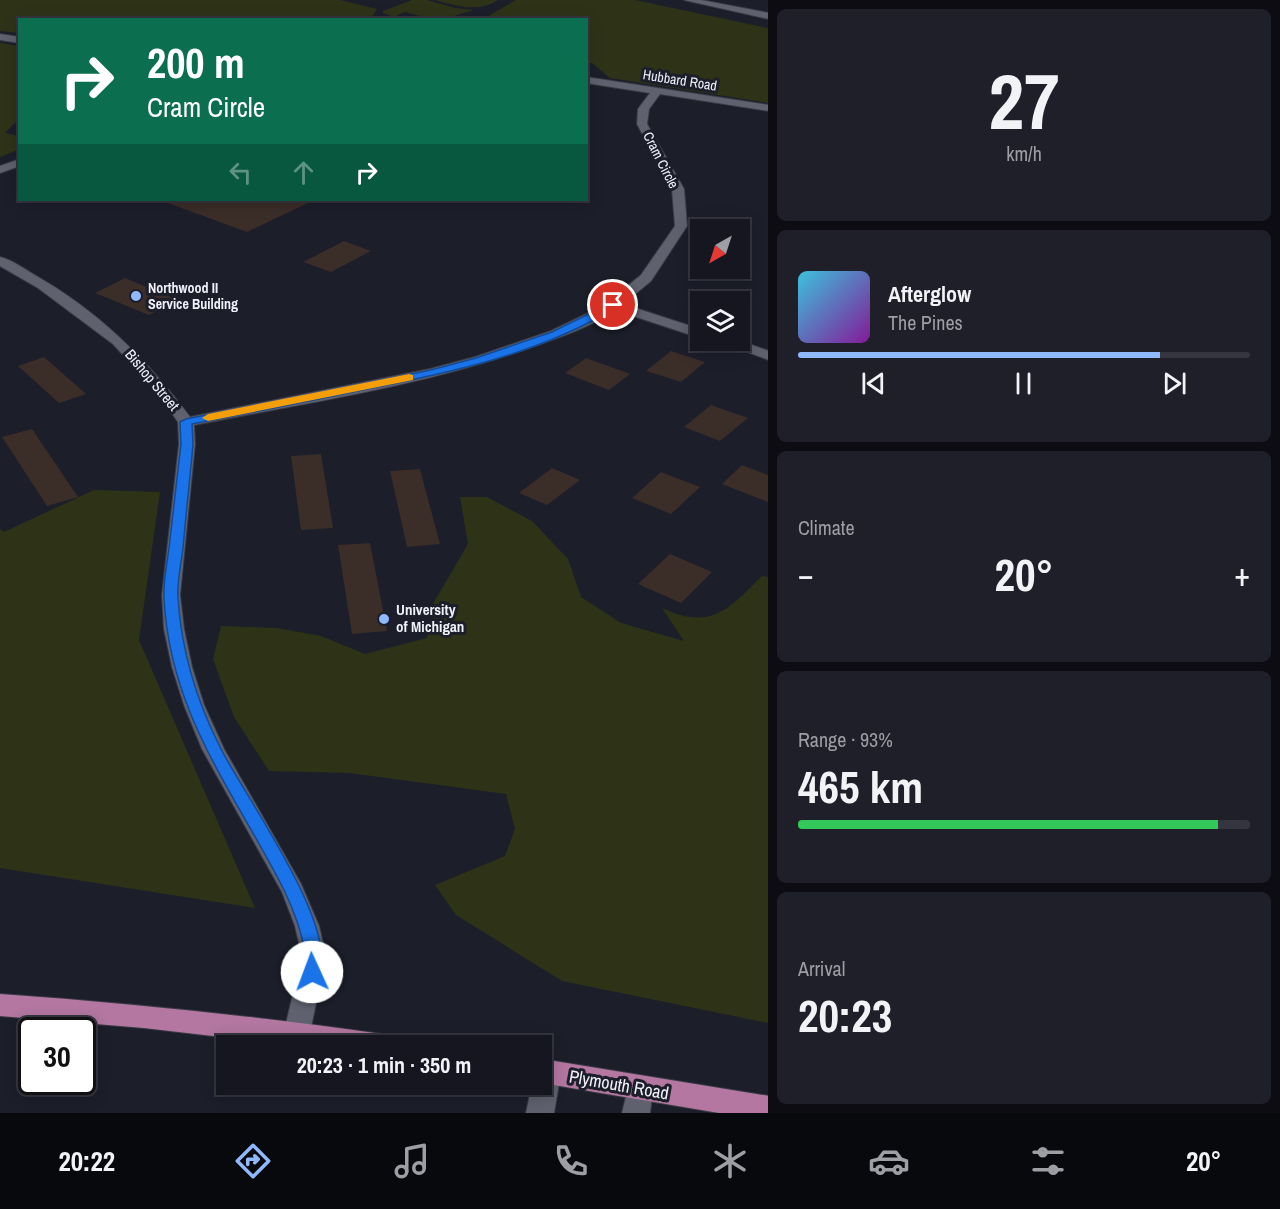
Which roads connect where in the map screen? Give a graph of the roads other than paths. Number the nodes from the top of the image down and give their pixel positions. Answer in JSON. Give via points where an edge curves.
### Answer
{"nodes":[{"id":1,"x":688,"y":0,"type":"edge"},
{"id":2,"x":768,"y":16,"type":"edge"},
{"id":3,"x":0,"y":37,"type":"edge"},
{"id":4,"x":18,"y":40,"type":"edge"},
{"id":5,"x":588,"y":80,"type":"edge"},
{"id":6,"x":658,"y":91,"type":"junction"},
{"id":7,"x":768,"y":108,"type":"edge"},
{"id":8,"x":18,"y":163,"type":"edge"},
{"id":9,"x":0,"y":170,"type":"edge"},
{"id":10,"x":0,"y":261,"type":"edge"},
{"id":11,"x":613,"y":305,"type":"junction"},
{"id":12,"x":690,"y":331,"type":"edge"},
{"id":13,"x":750,"y":350,"type":"edge"},
{"id":14,"x":768,"y":356,"type":"edge"},
{"id":15,"x":186,"y":422,"type":"junction"},
{"id":16,"x":0,"y":1005,"type":"edge"},
{"id":17,"x":297,"y":1032,"type":"junction"},
{"id":18,"x":315,"y":1035,"type":"edge"},
{"id":19,"x":552,"y":1074,"type":"edge"},
{"id":20,"x":542,"y":1095,"type":"edge"},
{"id":21,"x":638,"y":1101,"type":"edge"},
{"id":22,"x":768,"y":1109,"type":"edge"},
{"id":23,"x":540,"y":1113,"type":"edge"}],
"edges":[{"from":1,"to":2,"type":"street"},
{"from":3,"to":4,"type":"street"},
{"from":5,"to":6,"type":"street","name":"Hubbard Road"},
{"from":6,"to":7,"type":"street","name":"Hubbard Road"},
{"from":6,"to":11,"type":"street","name":"Cram Circle","via":[[644,104],[642,122],[678,189],[681,226],[646,278]]},
{"from":8,"to":9,"type":"street"},
{"from":10,"to":15,"type":"street","name":"Bishop Street","via":[[44,285],[118,341]]},
{"from":11,"to":12,"type":"street"},
{"from":11,"to":15,"type":"street","name":"Cram Circle","via":[[556,334],[480,360]]},
{"from":13,"to":14,"type":"street"},
{"from":15,"to":17,"type":"street","name":"Bishop Street","via":[[171,595],[174,629],[194,705],[213,749],[293,891],[307,926],[314,956]]},
{"from":16,"to":17,"type":"main road"},
{"from":17,"to":18,"type":"main road"},
{"from":19,"to":21,"type":"main road","name":"Plymouth Road"},
{"from":20,"to":23,"type":"street"},
{"from":21,"to":22,"type":"main road","name":"Plymouth Road"}]}
